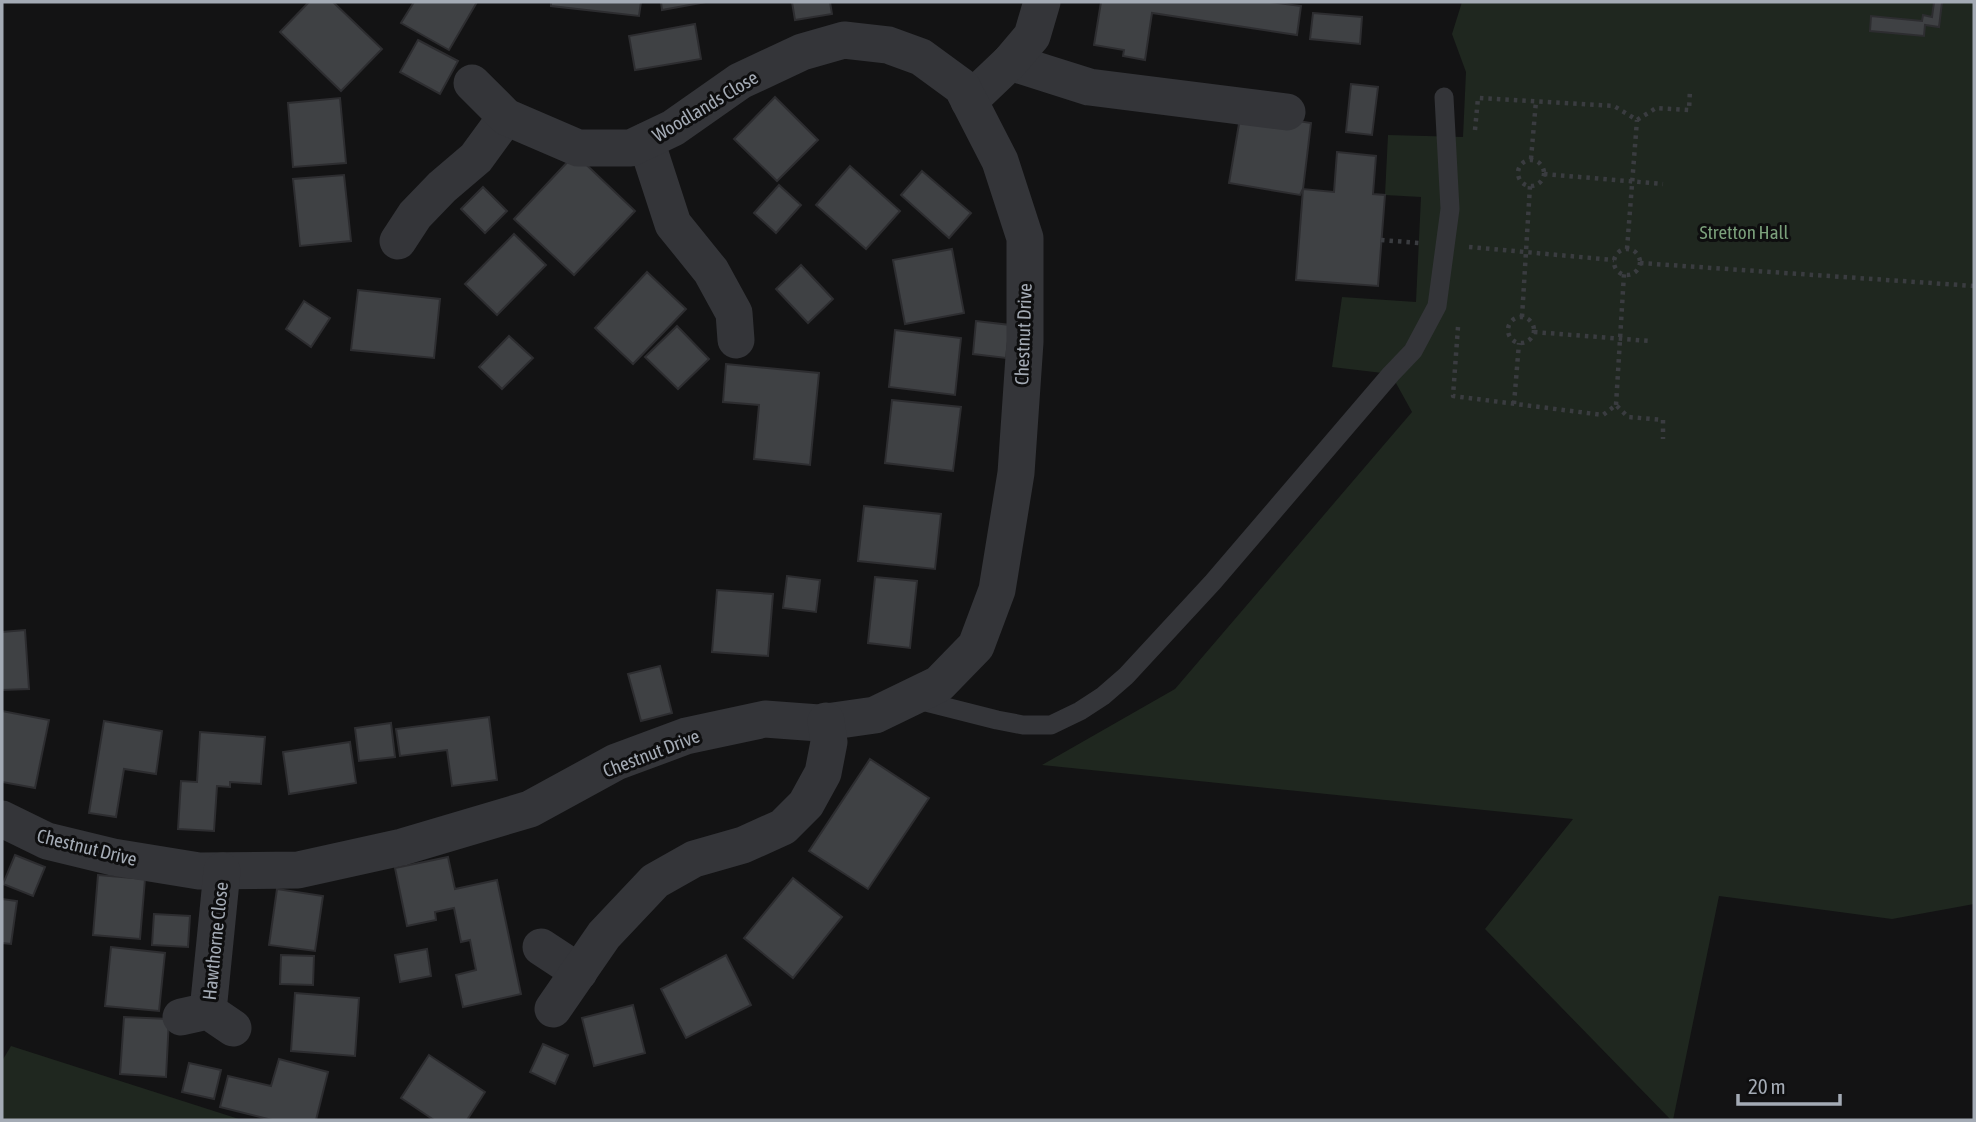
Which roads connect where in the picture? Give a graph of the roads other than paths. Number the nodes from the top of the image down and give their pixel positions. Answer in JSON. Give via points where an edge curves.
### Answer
{"nodes":[{"id":1,"x":1042,"y":2,"type":"edge"},
{"id":2,"x":1010,"y":62,"type":"junction"},
{"id":3,"x":472,"y":83,"type":"dead end"},
{"id":4,"x":1444,"y":97,"type":"dead end"},
{"id":5,"x":969,"y":101,"type":"junction"},
{"id":6,"x":1287,"y":113,"type":"dead end"},
{"id":7,"x":506,"y":117,"type":"junction"},
{"id":8,"x":646,"y":141,"type":"junction"},
{"id":9,"x":398,"y":241,"type":"dead end"},
{"id":10,"x":736,"y":340,"type":"dead end"},
{"id":11,"x":909,"y":698,"type":"junction"},
{"id":12,"x":826,"y":722,"type":"junction"},
{"id":13,"x":2,"y":819,"type":"edge"},
{"id":14,"x":222,"y":871,"type":"junction"},
{"id":15,"x":541,"y":947,"type":"dead end"},
{"id":16,"x":579,"y":972,"type":"junction"},
{"id":17,"x":553,"y":1009,"type":"dead end"},
{"id":18,"x":207,"y":1019,"type":"dead end"}],
"edges":[{"from":1,"to":2,"type":"street","via":[[1032,36]]},
{"from":2,"to":5,"type":"street"},
{"from":2,"to":6,"type":"street","via":[[1089,88]]},
{"from":3,"to":7,"type":"street","name":"Woodlands Close"},
{"from":4,"to":11,"type":"lane","via":[[1450,209],[1437,306],[1413,351],[1213,582],[1126,676],[1103,696],[1051,725],[1023,725]]},
{"from":5,"to":8,"type":"street","name":"Woodlands Close","via":[[962,88],[920,57],[888,45],[845,40],[802,52],[740,81],[673,128]]},
{"from":5,"to":11,"type":"street","name":"Chestnut Drive","via":[[1000,161],[1025,238],[1025,342],[1016,473],[997,590],[976,646],[939,684]]},
{"from":7,"to":8,"type":"street","name":"Woodlands Close","via":[[578,148],[631,148]]},
{"from":7,"to":9,"type":"street","via":[[476,158],[415,215]]},
{"from":8,"to":10,"type":"street","via":[[673,224],[711,271],[734,313]]},
{"from":11,"to":12,"type":"street","name":"Chestnut Drive","via":[[875,715]]},
{"from":12,"to":14,"type":"street","name":"Chestnut Drive","via":[[765,719],[686,736],[616,762],[530,809],[402,848],[298,870]]},
{"from":12,"to":16,"type":"street","via":[[829,742],[823,773],[806,804],[783,827],[694,859],[655,881],[604,935]]},
{"from":13,"to":14,"type":"street","name":"Chestnut Drive","via":[[47,841],[199,871]]},
{"from":14,"to":18,"type":"street","name":"Hawthorne Close"},
{"from":15,"to":16,"type":"street"},
{"from":16,"to":17,"type":"street"}]}
